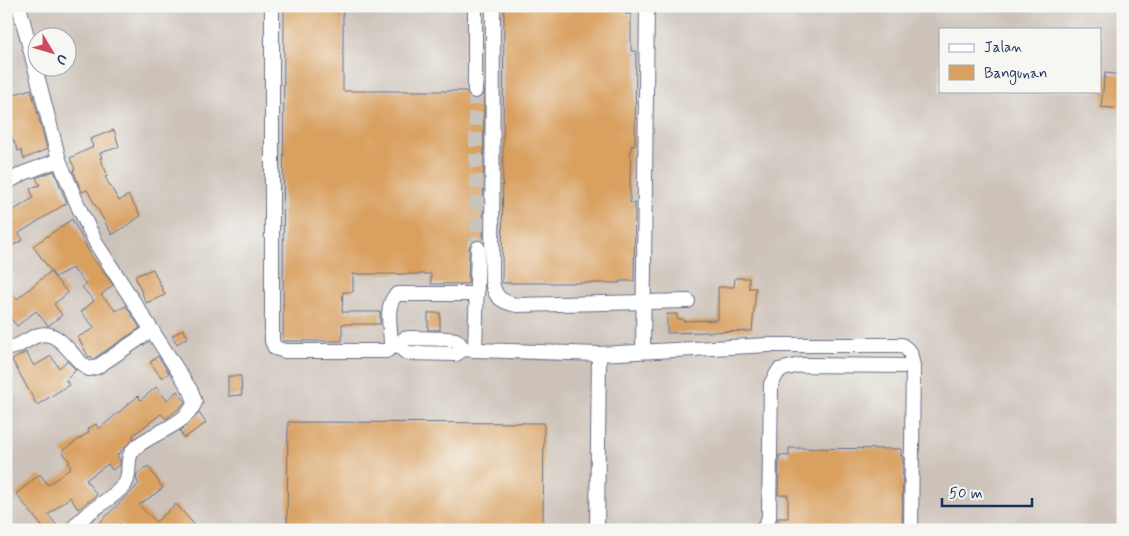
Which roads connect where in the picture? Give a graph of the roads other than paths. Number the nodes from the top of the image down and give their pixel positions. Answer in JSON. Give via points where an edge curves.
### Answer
{"nodes":[{"id":1,"x":19,"y":6,"type":"edge"},
{"id":2,"x":272,"y":6,"type":"edge"},
{"id":3,"x":475,"y":6,"type":"edge"},
{"id":4,"x":493,"y":6,"type":"edge"},
{"id":5,"x":647,"y":6,"type":"edge"},
{"id":6,"x":475,"y":91,"type":"tunnel mouth"},
{"id":7,"x":59,"y":160,"type":"junction"},
{"id":8,"x":6,"y":182,"type":"edge"},
{"id":9,"x":478,"y":248,"type":"tunnel mouth"},
{"id":10,"x":477,"y":294,"type":"junction"},
{"id":11,"x":688,"y":301,"type":"dead end"},
{"id":12,"x":642,"y":302,"type":"junction"},
{"id":13,"x":152,"y":330,"type":"junction"},
{"id":14,"x":394,"y":345,"type":"junction"},
{"id":15,"x":6,"y":348,"type":"edge"},
{"id":16,"x":469,"y":350,"type":"junction"},
{"id":17,"x":643,"y":351,"type":"junction"},
{"id":18,"x":599,"y":354,"type":"junction"},
{"id":19,"x":913,"y":366,"type":"junction"},
{"id":20,"x":72,"y":530,"type":"edge"},
{"id":21,"x":597,"y":530,"type":"edge"},
{"id":22,"x":761,"y":530,"type":"edge"},
{"id":23,"x":911,"y":530,"type":"edge"}],
"edges":[{"from":1,"to":7,"type":"street"},
{"from":2,"to":14,"type":"street","via":[[272,341],[275,348],[285,351],[386,351]]},
{"from":3,"to":6,"type":"street"},
{"from":4,"to":12,"type":"street","via":[[493,290],[498,298],[517,305]]},
{"from":5,"to":12,"type":"street"},
{"from":7,"to":8,"type":"street"},
{"from":7,"to":13,"type":"street","via":[[97,245]]},
{"from":9,"to":10,"type":"street"},
{"from":10,"to":14,"type":"street","via":[[397,294],[391,303]]},
{"from":10,"to":16,"type":"street"},
{"from":11,"to":12,"type":"street"},
{"from":12,"to":17,"type":"street"},
{"from":13,"to":15,"type":"street","via":[[90,369],[53,337],[39,335]]},
{"from":13,"to":20,"type":"street","via":[[191,391],[194,406],[187,414],[136,446],[129,457],[124,486],[87,513]]},
{"from":14,"to":16,"type":"street","via":[[407,353],[456,354]]},
{"from":16,"to":18,"type":"street"},
{"from":17,"to":18,"type":"street"},
{"from":17,"to":19,"type":"street","via":[[891,344],[907,348]]},
{"from":18,"to":21,"type":"street"},
{"from":19,"to":22,"type":"street","via":[[800,366],[779,370],[771,384],[769,516],[766,527]]},
{"from":19,"to":23,"type":"street"}]}
